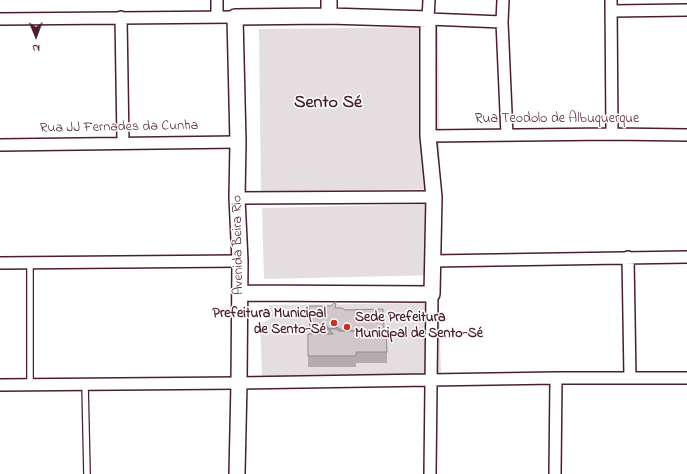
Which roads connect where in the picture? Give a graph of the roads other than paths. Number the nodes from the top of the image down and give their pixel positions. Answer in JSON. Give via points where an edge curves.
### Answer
{"nodes":[{"id":1,"x":218,"y":0,"type":"edge"},
{"id":2,"x":329,"y":0,"type":"edge"},
{"id":3,"x":429,"y":0,"type":"edge"},
{"id":4,"x":503,"y":0,"type":"edge"},
{"id":5,"x":612,"y":5,"type":"edge"},
{"id":6,"x":687,"y":10,"type":"edge"},
{"id":7,"x":235,"y":16,"type":"junction"},
{"id":8,"x":329,"y":16,"type":"junction"},
{"id":9,"x":121,"y":17,"type":"junction"},
{"id":10,"x":217,"y":17,"type":"junction"},
{"id":11,"x":0,"y":19,"type":"edge"},
{"id":12,"x":428,"y":19,"type":"junction"},
{"id":13,"x":502,"y":22,"type":"junction"},
{"id":14,"x":612,"y":134,"type":"junction"},
{"id":15,"x":507,"y":135,"type":"junction"},
{"id":16,"x":687,"y":135,"type":"edge"},
{"id":17,"x":428,"y":136,"type":"junction"},
{"id":18,"x":238,"y":142,"type":"junction"},
{"id":19,"x":123,"y":143,"type":"junction"},
{"id":20,"x":0,"y":145,"type":"edge"},
{"id":21,"x":434,"y":197,"type":"junction"},
{"id":22,"x":237,"y":198,"type":"junction"},
{"id":23,"x":628,"y":257,"type":"junction"},
{"id":24,"x":687,"y":257,"type":"edge"},
{"id":25,"x":240,"y":261,"type":"junction"},
{"id":26,"x":432,"y":261,"type":"junction"},
{"id":27,"x":0,"y":263,"type":"edge"},
{"id":28,"x":30,"y":263,"type":"junction"},
{"id":29,"x":240,"y":293,"type":"junction"},
{"id":30,"x":432,"y":294,"type":"junction"},
{"id":31,"x":556,"y":378,"type":"junction"},
{"id":32,"x":630,"y":378,"type":"junction"},
{"id":33,"x":687,"y":378,"type":"edge"},
{"id":34,"x":431,"y":380,"type":"junction"},
{"id":35,"x":239,"y":383,"type":"junction"},
{"id":36,"x":85,"y":384,"type":"junction"},
{"id":37,"x":0,"y":385,"type":"edge"},
{"id":38,"x":30,"y":385,"type":"junction"},
{"id":39,"x":87,"y":474,"type":"edge"},
{"id":40,"x":237,"y":474,"type":"edge"},
{"id":41,"x":430,"y":474,"type":"edge"},
{"id":42,"x":555,"y":474,"type":"edge"}],
"edges":[{"from":1,"to":10,"type":"street"},
{"from":2,"to":8,"type":"main road"},
{"from":3,"to":12,"type":"street"},
{"from":4,"to":13,"type":"street"},
{"from":5,"to":6,"type":"street"},
{"from":5,"to":14,"type":"street"},
{"from":7,"to":8,"type":"main road"},
{"from":7,"to":10,"type":"street"},
{"from":7,"to":18,"type":"main road","name":"Avenida Beira Rio"},
{"from":8,"to":12,"type":"main road"},
{"from":9,"to":10,"type":"street"},
{"from":9,"to":11,"type":"street"},
{"from":9,"to":19,"type":"street"},
{"from":12,"to":13,"type":"street"},
{"from":12,"to":17,"type":"main road"},
{"from":13,"to":15,"type":"street"},
{"from":14,"to":15,"type":"street","name":"Rua Teodolo de Albuquerque"},
{"from":14,"to":16,"type":"street","name":"Rua Teodolo de Albuquerque"},
{"from":15,"to":17,"type":"street","name":"Rua Teodolo de Albuquerque"},
{"from":17,"to":21,"type":"main road"},
{"from":18,"to":19,"type":"street","name":"Rua JJ Fernades da Cunha"},
{"from":18,"to":22,"type":"main road","name":"Avenida Beira Rio"},
{"from":19,"to":20,"type":"street","name":"Rua JJ Fernades da Cunha"},
{"from":21,"to":22,"type":"street"},
{"from":21,"to":26,"type":"main road"},
{"from":22,"to":25,"type":"main road","name":"Avenida Beira Rio"},
{"from":23,"to":24,"type":"street"},
{"from":23,"to":26,"type":"street"},
{"from":23,"to":32,"type":"street"},
{"from":25,"to":28,"type":"street"},
{"from":25,"to":29,"type":"main road","name":"Avenida Beira Rio"},
{"from":26,"to":30,"type":"main road"},
{"from":27,"to":28,"type":"street"},
{"from":28,"to":38,"type":"lane"},
{"from":29,"to":30,"type":"main road"},
{"from":29,"to":35,"type":"main road","name":"Avenida Beira Rio"},
{"from":30,"to":34,"type":"street"},
{"from":31,"to":32,"type":"street"},
{"from":31,"to":34,"type":"street"},
{"from":31,"to":42,"type":"street"},
{"from":32,"to":33,"type":"street"},
{"from":34,"to":35,"type":"street"},
{"from":34,"to":41,"type":"street"},
{"from":35,"to":36,"type":"street"},
{"from":35,"to":40,"type":"main road","name":"Avenida Beira Rio"},
{"from":36,"to":38,"type":"street"},
{"from":36,"to":39,"type":"lane"},
{"from":37,"to":38,"type":"street"}]}
